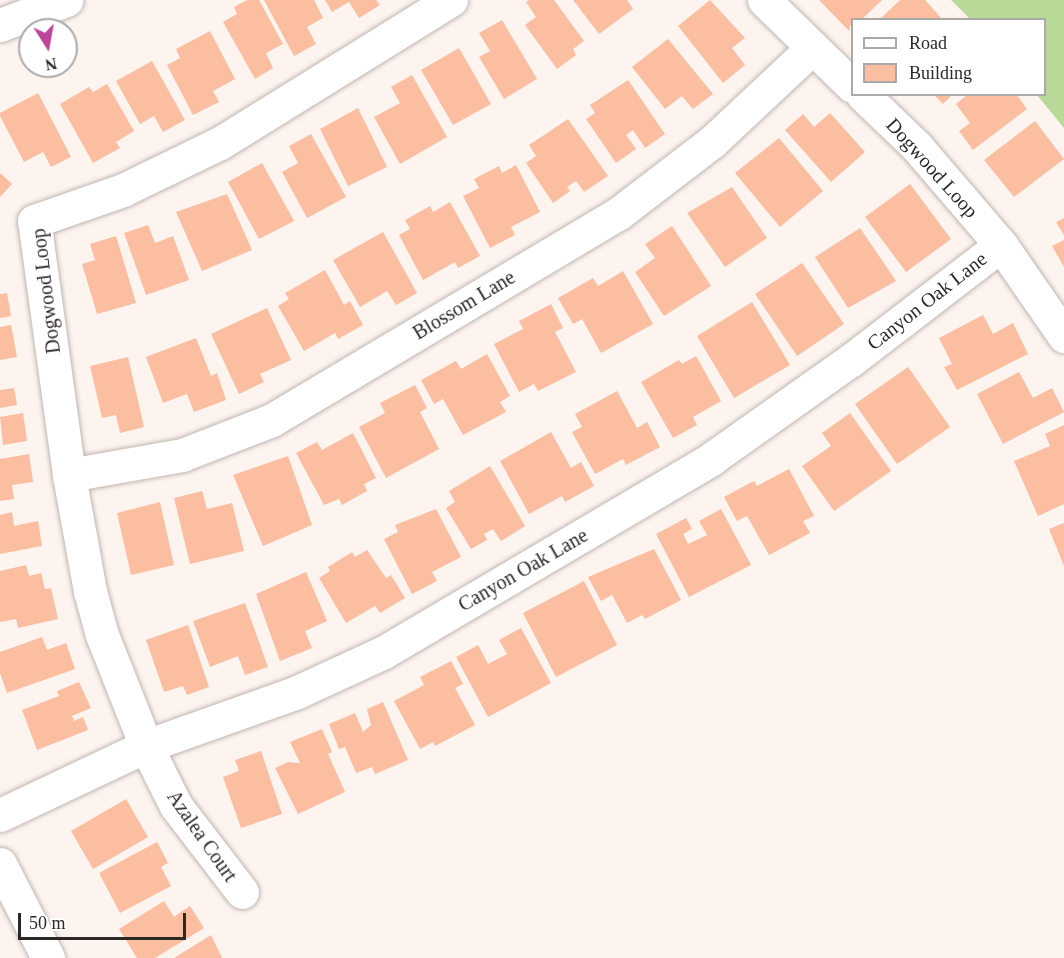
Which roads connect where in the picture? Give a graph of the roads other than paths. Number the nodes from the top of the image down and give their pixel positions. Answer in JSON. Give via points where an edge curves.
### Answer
{"nodes":[{"id":1,"x":66,"y":0,"type":"edge"},
{"id":2,"x":451,"y":0,"type":"edge"},
{"id":3,"x":764,"y":0,"type":"edge"},
{"id":4,"x":0,"y":25,"type":"edge"},
{"id":5,"x":812,"y":48,"type":"junction"},
{"id":6,"x":851,"y":85,"type":"edge"},
{"id":7,"x":864,"y":96,"type":"edge"},
{"id":8,"x":1000,"y":244,"type":"junction"},
{"id":9,"x":1064,"y":336,"type":"edge"},
{"id":10,"x":69,"y":475,"type":"junction"},
{"id":11,"x":147,"y":746,"type":"junction"},
{"id":12,"x":0,"y":815,"type":"edge"},
{"id":13,"x":0,"y":864,"type":"edge"},
{"id":14,"x":242,"y":892,"type":"dead end"},
{"id":15,"x":48,"y":958,"type":"edge"}],
"edges":[{"from":1,"to":4,"type":"street"},
{"from":2,"to":10,"type":"street","name":"Dogwood Loop","via":[[220,143],[123,190],[34,221]]},
{"from":3,"to":5,"type":"street"},
{"from":5,"to":6,"type":"street"},
{"from":5,"to":10,"type":"street","name":"Blossom Lane","via":[[712,142],[619,213],[272,420],[182,455]]},
{"from":7,"to":8,"type":"street","name":"Dogwood Loop","via":[[917,147]]},
{"from":8,"to":9,"type":"street","name":"Dogwood Loop"},
{"from":8,"to":11,"type":"street","name":"Canyon Oak Lane","via":[[851,360],[711,459],[384,652],[295,693]]},
{"from":10,"to":11,"type":"street","name":"Dogwood Loop","via":[[102,635]]},
{"from":11,"to":12,"type":"street","name":"Canyon Oak Lane"},
{"from":11,"to":14,"type":"street","name":"Azalea Court","via":[[176,806]]},
{"from":13,"to":15,"type":"street"}]}
